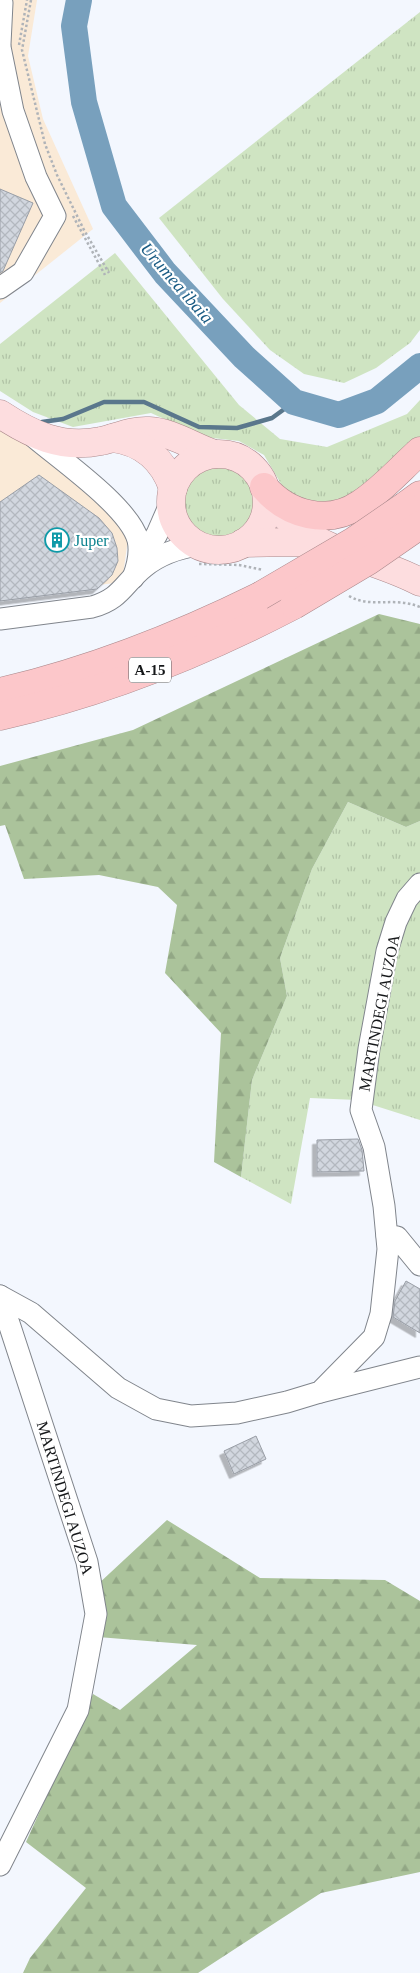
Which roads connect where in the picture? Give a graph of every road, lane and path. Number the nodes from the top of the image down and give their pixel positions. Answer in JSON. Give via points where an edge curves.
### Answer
{"nodes":[{"id":1,"x":27,"y":0,"type":"edge"},
{"id":2,"x":31,"y":0,"type":"edge"},
{"id":3,"x":0,"y":3,"type":"edge"},
{"id":4,"x":0,"y":45,"type":"edge"},
{"id":5,"x":0,"y":288,"type":"edge"},
{"id":6,"x":0,"y":414,"type":"edge"},
{"id":7,"x":28,"y":432,"type":"junction"},
{"id":8,"x":113,"y":438,"type":"junction"},
{"id":9,"x":420,"y":450,"type":"edge"},
{"id":10,"x":214,"y":454,"type":"junction"},
{"id":11,"x":265,"y":491,"type":"junction"},
{"id":12,"x":172,"y":495,"type":"junction"},
{"id":13,"x":415,"y":509,"type":"edge"},
{"id":14,"x":244,"y":543,"type":"junction"},
{"id":15,"x":198,"y":545,"type":"junction"},
{"id":16,"x":331,"y":548,"type":"junction"},
{"id":17,"x":420,"y":567,"type":"edge"},
{"id":18,"x":388,"y":568,"type":"junction"},
{"id":19,"x":135,"y":571,"type":"junction"},
{"id":20,"x":420,"y":582,"type":"edge"},
{"id":21,"x":0,"y":619,"type":"edge"},
{"id":22,"x":0,"y":692,"type":"edge"},
{"id":23,"x":0,"y":716,"type":"edge"},
{"id":24,"x":420,"y":884,"type":"edge"},
{"id":25,"x":387,"y":1236,"type":"junction"},
{"id":26,"x":420,"y":1266,"type":"edge"},
{"id":27,"x":0,"y":1296,"type":"edge"},
{"id":28,"x":420,"y":1368,"type":"edge"},
{"id":29,"x":320,"y":1392,"type":"junction"},
{"id":30,"x":0,"y":1865,"type":"edge"}],
"edges":[{"from":1,"to":2,"type":"path","via":[[18,50],[41,145],[80,232],[107,274],[57,176],[45,144],[22,50]]},
{"from":3,"to":4,"type":"street"},
{"from":4,"to":5,"type":"street","via":[[13,111],[36,177],[55,216],[23,272]]},
{"from":6,"to":7,"type":"main road"},
{"from":7,"to":8,"type":"main road","via":[[70,443]]},
{"from":7,"to":19,"type":"street","via":[[122,511],[138,541],[140,553]]},
{"from":8,"to":10,"type":"main road","via":[[137,431],[162,432]]},
{"from":8,"to":12,"type":"main road","via":[[134,443],[151,454],[165,469]]},
{"from":9,"to":11,"type":"highway","via":[[360,504],[337,514],[302,513]]},
{"from":10,"to":11,"type":"main road","via":[[227,454],[250,466],[259,475]]},
{"from":10,"to":12,"type":"main road","via":[[188,464],[181,471]]},
{"from":11,"to":14,"type":"main road","via":[[264,517]]},
{"from":11,"to":16,"type":"main road","via":[[296,525]]},
{"from":12,"to":15,"type":"main road","via":[[178,527]]},
{"from":12,"to":19,"type":"street","via":[[157,534]]},
{"from":13,"to":22,"type":"highway","number":"A-15","bridge":true,"via":[[260,596],[168,638],[93,666]]},
{"from":13,"to":23,"type":"highway","number":"A-15","bridge":true,"via":[[368,561],[247,629],[177,661],[102,688]]},
{"from":14,"to":15,"type":"main road","via":[[216,550]]},
{"from":14,"to":16,"type":"main road","via":[[295,542]]},
{"from":15,"to":19,"type":"street","via":[[162,555]]},
{"from":16,"to":18,"type":"main road"},
{"from":17,"to":18,"type":"main road"},
{"from":18,"to":20,"type":"main road"},
{"from":19,"to":21,"type":"street","via":[[117,596],[104,604]]},
{"from":24,"to":25,"type":"street","name":"MARTINDEGI AUZOA","via":[[407,899],[387,951],[361,1110],[374,1147]]},
{"from":25,"to":26,"type":"street","via":[[397,1237]]},
{"from":25,"to":29,"type":"street","name":"MARTINDEGI AUZOA","via":[[381,1314],[374,1337]]},
{"from":27,"to":29,"type":"street","name":"MARTINDEGI AUZOA","via":[[31,1313],[118,1388],[156,1409],[191,1416],[237,1413]]},
{"from":27,"to":30,"type":"street","name":"MARTINDEGI AUZOA","via":[[88,1562],[96,1614],[78,1710]]},
{"from":28,"to":29,"type":"street","name":"MARTINDEGI AUZOA"}]}
